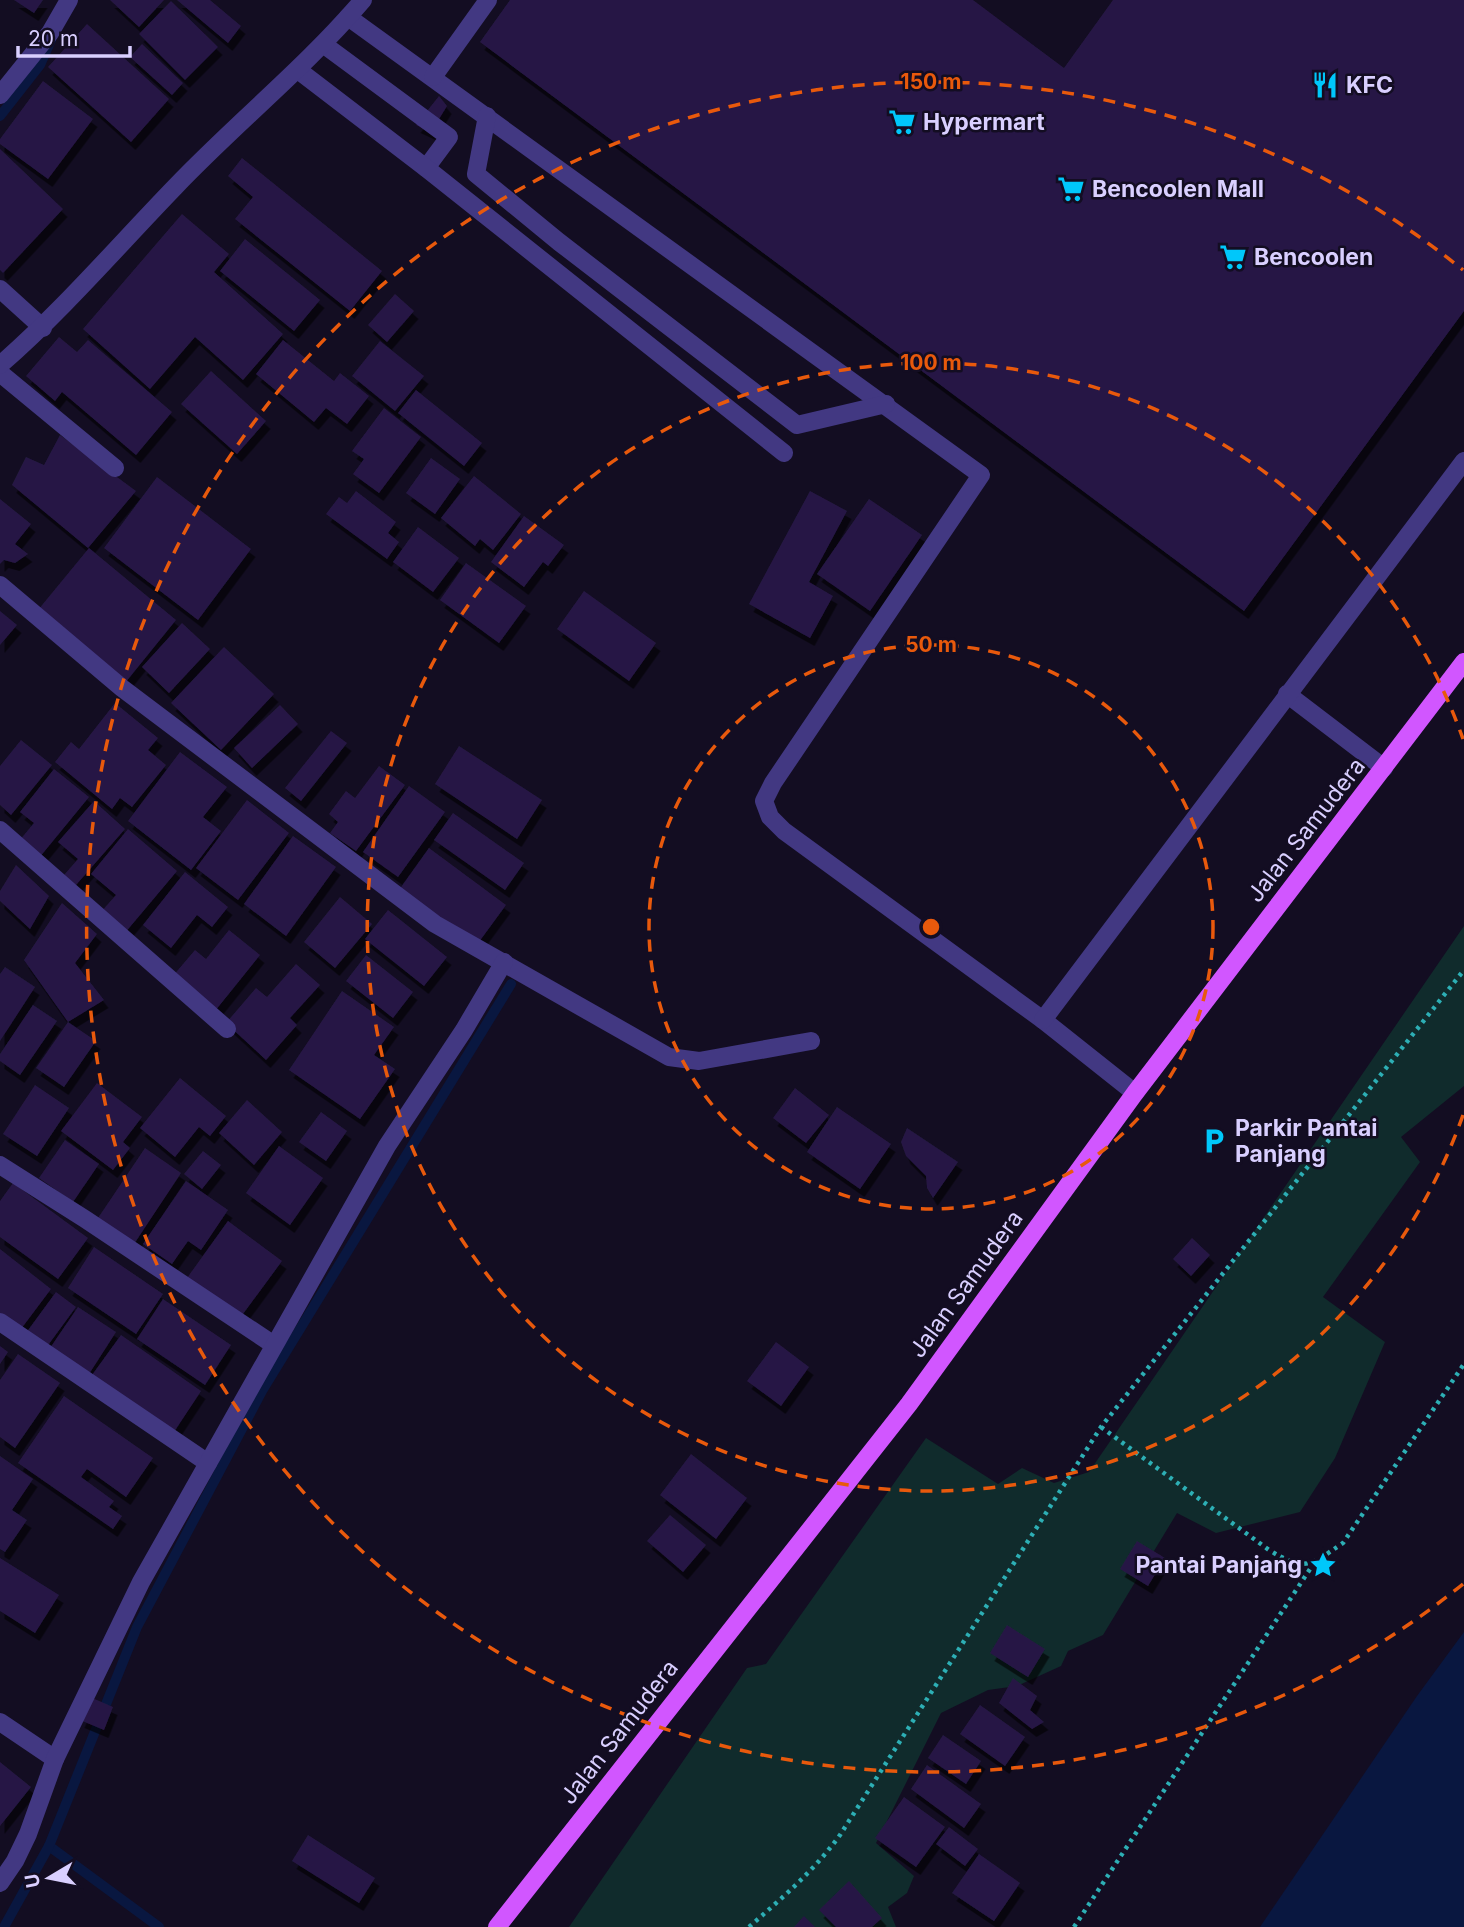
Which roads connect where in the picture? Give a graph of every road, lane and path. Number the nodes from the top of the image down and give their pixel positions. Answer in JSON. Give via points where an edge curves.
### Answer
{"nodes":[{"id":1,"x":69,"y":0,"type":"edge"},
{"id":2,"x":363,"y":0,"type":"edge"},
{"id":3,"x":488,"y":0,"type":"edge"},
{"id":4,"x":348,"y":17,"type":"junction"},
{"id":5,"x":323,"y":44,"type":"junction"},
{"id":6,"x":298,"y":70,"type":"junction"},
{"id":7,"x":433,"y":77,"type":"junction"},
{"id":8,"x":0,"y":95,"type":"edge"},
{"id":9,"x":487,"y":116,"type":"junction"},
{"id":10,"x":426,"y":168,"type":"junction"},
{"id":11,"x":0,"y":289,"type":"edge"},
{"id":12,"x":43,"y":328,"type":"junction"},
{"id":13,"x":0,"y":365,"type":"edge"},
{"id":14,"x":0,"y":373,"type":"edge"},
{"id":15,"x":886,"y":404,"type":"junction"},
{"id":16,"x":784,"y":453,"type":"dead end"},
{"id":17,"x":1464,"y":461,"type":"edge"},
{"id":18,"x":115,"y":468,"type":"dead end"},
{"id":19,"x":0,"y":585,"type":"edge"},
{"id":20,"x":1464,"y":662,"type":"edge"},
{"id":21,"x":1287,"y":694,"type":"junction"},
{"id":22,"x":1384,"y":768,"type":"junction"},
{"id":23,"x":0,"y":830,"type":"edge"},
{"id":24,"x":503,"y":962,"type":"junction"},
{"id":25,"x":1464,"y":970,"type":"edge"},
{"id":26,"x":1043,"y":1020,"type":"junction"},
{"id":27,"x":227,"y":1030,"type":"dead end"},
{"id":28,"x":811,"y":1041,"type":"dead end"},
{"id":29,"x":1135,"y":1093,"type":"junction"},
{"id":30,"x":0,"y":1165,"type":"edge"},
{"id":31,"x":0,"y":1322,"type":"edge"},
{"id":32,"x":274,"y":1345,"type":"junction"},
{"id":33,"x":1464,"y":1364,"type":"edge"},
{"id":34,"x":1101,"y":1427,"type":"junction"},
{"id":35,"x":208,"y":1463,"type":"junction"},
{"id":36,"x":1314,"y":1562,"type":"junction"},
{"id":37,"x":0,"y":1722,"type":"edge"},
{"id":38,"x":55,"y":1759,"type":"junction"},
{"id":39,"x":0,"y":1883,"type":"edge"},
{"id":40,"x":497,"y":1927,"type":"edge"},
{"id":41,"x":749,"y":1927,"type":"edge"},
{"id":42,"x":1074,"y":1927,"type":"edge"}],
"edges":[{"from":1,"to":8,"type":"street","via":[[50,33]]},
{"from":2,"to":4,"type":"street"},
{"from":3,"to":7,"type":"street"},
{"from":4,"to":5,"type":"street"},
{"from":4,"to":7,"type":"street"},
{"from":5,"to":6,"type":"street"},
{"from":5,"to":10,"type":"street","via":[[449,137]]},
{"from":6,"to":10,"type":"street"},
{"from":6,"to":12,"type":"street","via":[[176,185]]},
{"from":7,"to":9,"type":"street"},
{"from":9,"to":15,"type":"street"},
{"from":9,"to":15,"type":"street","via":[[476,174],[797,425]]},
{"from":10,"to":16,"type":"street"},
{"from":11,"to":12,"type":"street"},
{"from":12,"to":13,"type":"street"},
{"from":14,"to":18,"type":"street"},
{"from":15,"to":26,"type":"street","via":[[981,475],[764,801],[770,817],[784,831]]},
{"from":17,"to":21,"type":"street"},
{"from":19,"to":24,"type":"street","via":[[122,688],[435,923]]},
{"from":20,"to":22,"type":"main road","name":"Jalan Samudera"},
{"from":21,"to":22,"type":"street"},
{"from":21,"to":26,"type":"street"},
{"from":22,"to":29,"type":"main road","name":"Jalan Samudera"},
{"from":23,"to":27,"type":"street"},
{"from":24,"to":28,"type":"street","via":[[669,1057],[699,1061]]},
{"from":24,"to":32,"type":"street","via":[[387,1146]]},
{"from":25,"to":34,"type":"path"},
{"from":26,"to":29,"type":"street"},
{"from":29,"to":40,"type":"main road","name":"Jalan Samudera","via":[[909,1404]]},
{"from":30,"to":32,"type":"street"},
{"from":31,"to":35,"type":"street"},
{"from":32,"to":35,"type":"street"},
{"from":33,"to":36,"type":"path","via":[[1343,1543]]},
{"from":34,"to":36,"type":"path","via":[[1291,1564]]},
{"from":34,"to":41,"type":"path","via":[[840,1835],[798,1885]]},
{"from":35,"to":38,"type":"street","via":[[141,1582]]},
{"from":36,"to":42,"type":"path"},
{"from":37,"to":38,"type":"street"},
{"from":38,"to":39,"type":"street","via":[[28,1834]]}]}
